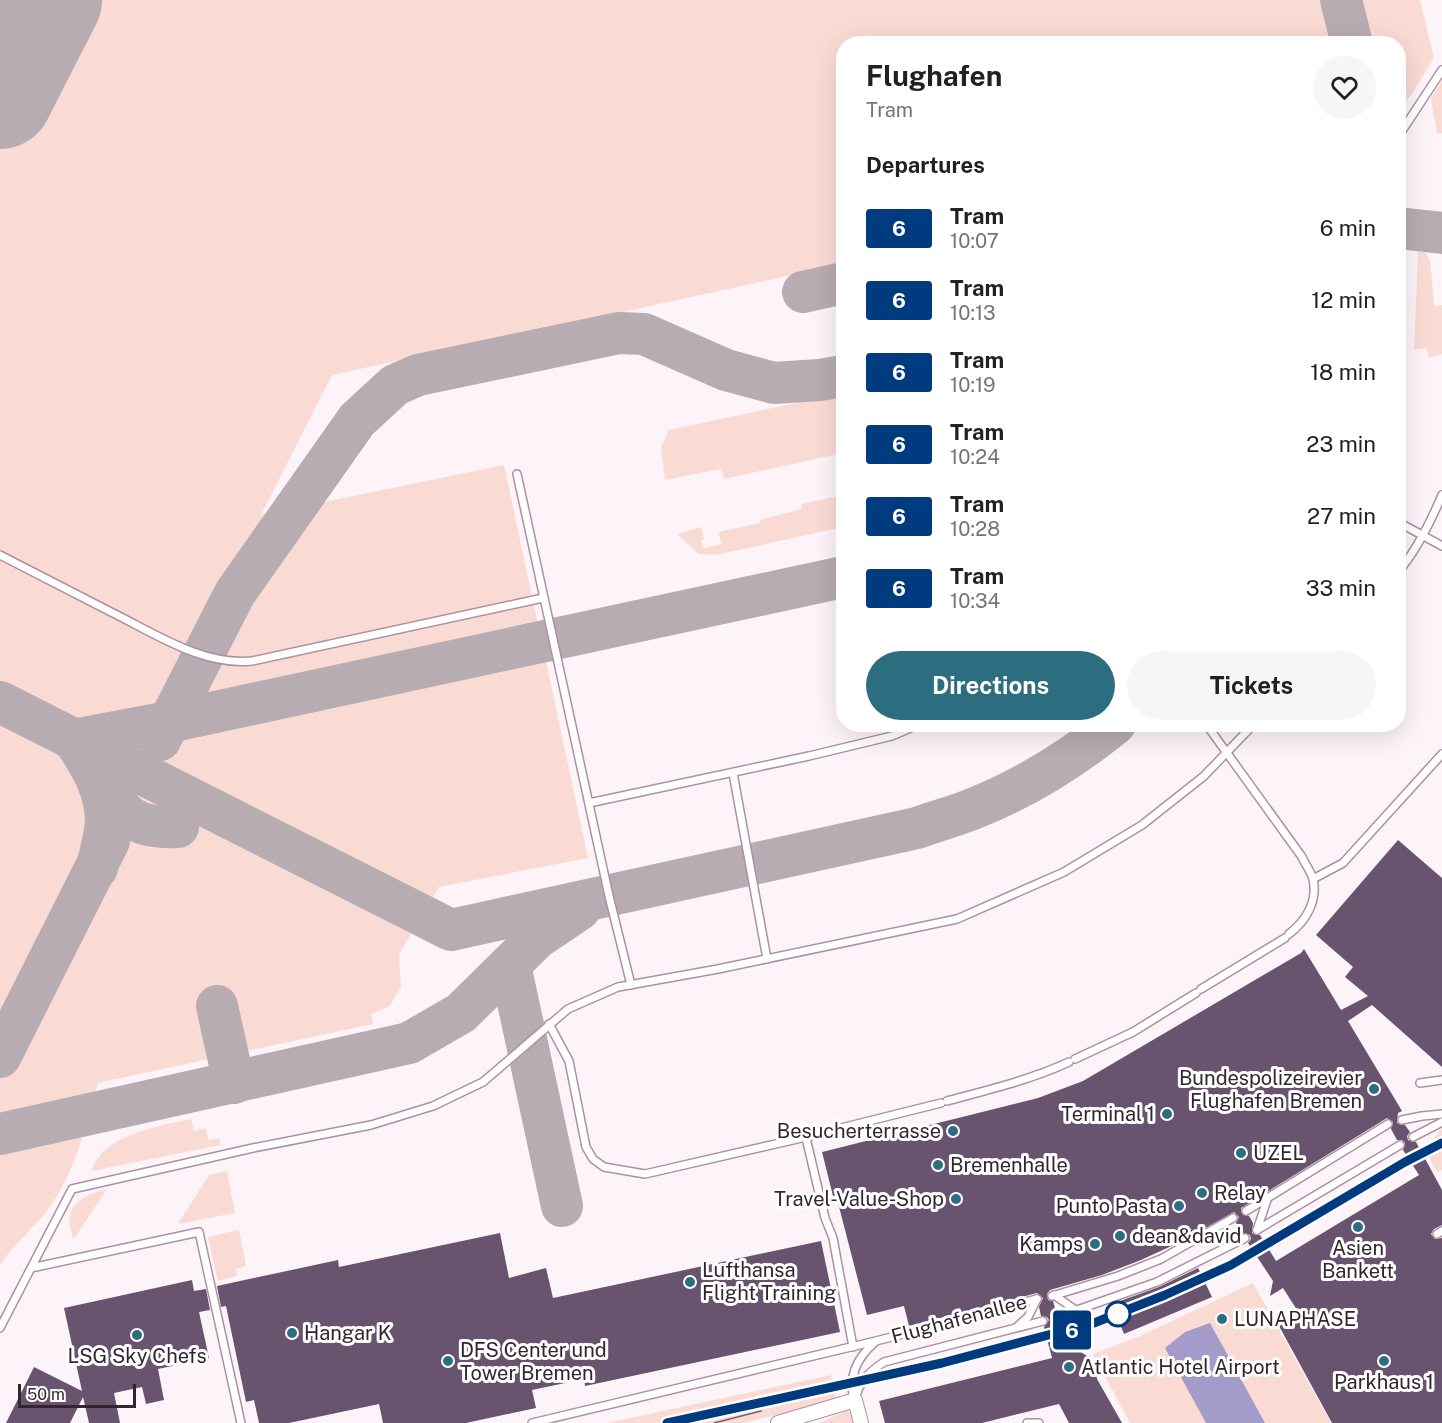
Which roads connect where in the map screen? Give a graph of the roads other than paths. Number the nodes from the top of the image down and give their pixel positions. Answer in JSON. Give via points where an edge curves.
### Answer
{"nodes":[{"id":1,"x":1442,"y":70,"type":"edge"},
{"id":2,"x":1406,"y":125,"type":"edge"},
{"id":3,"x":517,"y":474,"type":"dead end"},
{"id":4,"x":1442,"y":495,"type":"edge"},
{"id":5,"x":1406,"y":527,"type":"edge"},
{"id":6,"x":1422,"y":536,"type":"junction"},
{"id":7,"x":1442,"y":546,"type":"edge"},
{"id":8,"x":0,"y":555,"type":"edge"},
{"id":9,"x":1406,"y":560,"type":"edge"},
{"id":10,"x":543,"y":598,"type":"junction"},
{"id":11,"x":901,"y":732,"type":"edge"},
{"id":12,"x":1212,"y":732,"type":"edge"},
{"id":13,"x":1247,"y":732,"type":"edge"},
{"id":14,"x":1227,"y":753,"type":"junction"},
{"id":15,"x":1442,"y":754,"type":"edge"},
{"id":16,"x":733,"y":772,"type":"junction"},
{"id":17,"x":589,"y":803,"type":"junction"},
{"id":18,"x":1313,"y":879,"type":"junction"},
{"id":19,"x":767,"y":959,"type":"junction"},
{"id":20,"x":631,"y":985,"type":"junction"},
{"id":21,"x":549,"y":1024,"type":"junction"},
{"id":22,"x":1442,"y":1080,"type":"edge"},
{"id":23,"x":1420,"y":1083,"type":"dead end"},
{"id":24,"x":1442,"y":1114,"type":"edge"},
{"id":25,"x":1402,"y":1120,"type":"dead end"},
{"id":26,"x":1442,"y":1122,"type":"edge"},
{"id":27,"x":1388,"y":1124,"type":"dead end"},
{"id":28,"x":1413,"y":1137,"type":"dead end"},
{"id":29,"x":806,"y":1138,"type":"junction"},
{"id":30,"x":1400,"y":1145,"type":"dead end"},
{"id":31,"x":1268,"y":1197,"type":"junction"},
{"id":32,"x":1246,"y":1211,"type":"dead end"},
{"id":33,"x":1233,"y":1218,"type":"dead end"},
{"id":34,"x":1208,"y":1234,"type":"junction"},
{"id":35,"x":31,"y":1268,"type":"junction"},
{"id":36,"x":1077,"y":1311,"type":"junction"},
{"id":37,"x":1057,"y":1317,"type":"dead end"},
{"id":38,"x":1043,"y":1321,"type":"dead end"},
{"id":39,"x":0,"y":1328,"type":"edge"},
{"id":40,"x":1016,"y":1328,"type":"junction"},
{"id":41,"x":876,"y":1341,"type":"junction"},
{"id":42,"x":853,"y":1347,"type":"junction"},
{"id":43,"x":855,"y":1400,"type":"junction"},
{"id":44,"x":241,"y":1423,"type":"edge"},
{"id":45,"x":532,"y":1423,"type":"edge"},
{"id":46,"x":778,"y":1423,"type":"edge"},
{"id":47,"x":861,"y":1423,"type":"edge"},
{"id":48,"x":1027,"y":1423,"type":"edge"},
{"id":49,"x":1039,"y":1423,"type":"edge"}],
"edges":[{"from":1,"to":2,"type":"lane"},
{"from":3,"to":10,"type":"lane"},
{"from":4,"to":6,"type":"lane"},
{"from":5,"to":6,"type":"lane"},
{"from":6,"to":7,"type":"lane"},
{"from":6,"to":9,"type":"lane"},
{"from":8,"to":10,"type":"lane","via":[[181,647],[221,661],[264,658]]},
{"from":10,"to":17,"type":"lane"},
{"from":11,"to":16,"type":"lane"},
{"from":12,"to":14,"type":"lane"},
{"from":13,"to":14,"type":"lane"},
{"from":14,"to":18,"type":"lane","via":[[1302,857]]},
{"from":14,"to":19,"type":"lane","via":[[1142,825],[1064,872],[1006,898],[957,918]]},
{"from":15,"to":18,"type":"lane","via":[[1343,862]]},
{"from":16,"to":17,"type":"lane"},
{"from":16,"to":19,"type":"lane"},
{"from":17,"to":20,"type":"lane"},
{"from":18,"to":29,"type":"lane","via":[[1312,905],[1300,925],[1133,1032],[1048,1071],[993,1089]]},
{"from":19,"to":20,"type":"lane"},
{"from":20,"to":21,"type":"lane","via":[[568,1009]]},
{"from":21,"to":29,"type":"lane","via":[[569,1061],[586,1147],[604,1167],[645,1174]]},
{"from":21,"to":35,"type":"lane","via":[[483,1082],[433,1106],[371,1125],[72,1189]]},
{"from":22,"to":23,"type":"lane"},
{"from":24,"to":25,"type":"lane"},
{"from":26,"to":28,"type":"lane"},
{"from":27,"to":31,"type":"lane"},
{"from":29,"to":42,"type":"lane","via":[[833,1238]]},
{"from":30,"to":31,"type":"lane","via":[[1257,1230]]},
{"from":31,"to":32,"type":"lane"},
{"from":33,"to":34,"type":"lane","name":"Flughafenallee"},
{"from":34,"to":36,"type":"lane","name":"Flughafenallee","via":[[1129,1272],[1053,1296]]},
{"from":34,"to":36,"type":"lane","name":"Flughafenallee","via":[[1244,1239],[1158,1282]]},
{"from":35,"to":39,"type":"lane"},
{"from":35,"to":44,"type":"lane","via":[[199,1232]]},
{"from":36,"to":37,"type":"lane","name":"Flughafenallee"},
{"from":38,"to":40,"type":"lane","name":"Flughafenallee"},
{"from":40,"to":41,"type":"lane","name":"Flughafenallee","via":[[1028,1317],[1037,1299]]},
{"from":40,"to":43,"type":"lane","name":"Flughafenallee","via":[[884,1362],[861,1381]]},
{"from":41,"to":42,"type":"lane"},
{"from":41,"to":43,"type":"lane","name":"Flughafenallee","via":[[854,1370]]},
{"from":42,"to":45,"type":"lane"},
{"from":43,"to":46,"type":"street"},
{"from":43,"to":47,"type":"street"},
{"from":48,"to":49,"type":"lane"}]}
